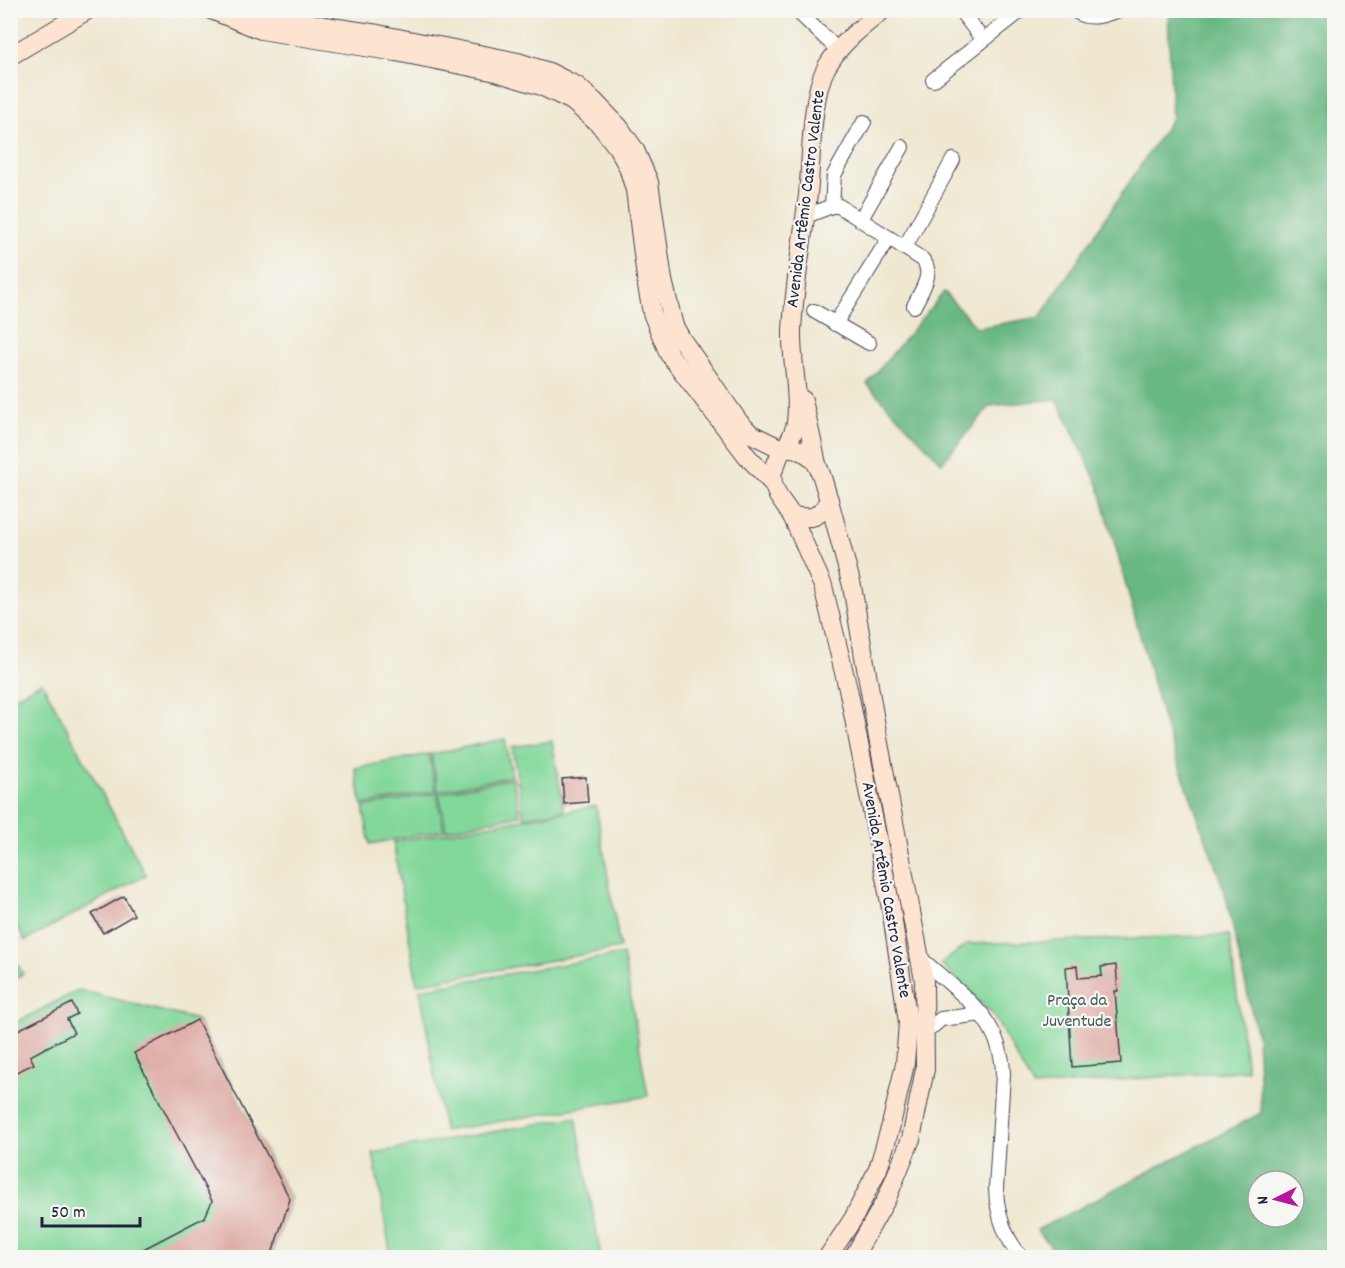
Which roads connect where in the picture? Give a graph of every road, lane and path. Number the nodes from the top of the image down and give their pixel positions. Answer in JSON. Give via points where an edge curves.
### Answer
{"nodes":[{"id":1,"x":88,"y":10,"type":"edge"},
{"id":2,"x":211,"y":10,"type":"edge"},
{"id":3,"x":248,"y":10,"type":"edge"},
{"id":4,"x":796,"y":10,"type":"edge"},
{"id":5,"x":883,"y":10,"type":"edge"},
{"id":6,"x":960,"y":10,"type":"edge"},
{"id":7,"x":1022,"y":10,"type":"edge"},
{"id":8,"x":1074,"y":10,"type":"edge"},
{"id":9,"x":1119,"y":10,"type":"edge"},
{"id":10,"x":982,"y":40,"type":"junction"},
{"id":11,"x":837,"y":50,"type":"junction"},
{"id":12,"x":10,"y":56,"type":"edge"},
{"id":13,"x":933,"y":80,"type":"dead end"},
{"id":14,"x":864,"y":122,"type":"dead end"},
{"id":15,"x":902,"y":147,"type":"dead end"},
{"id":16,"x":953,"y":160,"type":"dead end"},
{"id":17,"x":832,"y":206,"type":"junction"},
{"id":18,"x":806,"y":216,"type":"junction"},
{"id":19,"x":861,"y":219,"type":"junction"},
{"id":20,"x":889,"y":238,"type":"junction"},
{"id":21,"x":904,"y":247,"type":"junction"},
{"id":22,"x":914,"y":306,"type":"dead end"},
{"id":23,"x":814,"y":311,"type":"dead end"},
{"id":24,"x":835,"y":324,"type":"junction"},
{"id":25,"x":868,"y":343,"type":"dead end"},
{"id":26,"x":795,"y":376,"type":"junction"},
{"id":27,"x":784,"y":448,"type":"junction"},
{"id":28,"x":818,"y":464,"type":"junction"},
{"id":29,"x":773,"y":484,"type":"junction"},
{"id":30,"x":829,"y":500,"type":"junction"},
{"id":31,"x":792,"y":516,"type":"junction"},
{"id":32,"x":919,"y":957,"type":"junction"},
{"id":33,"x":982,"y":1014,"type":"junction"},
{"id":34,"x":924,"y":1034,"type":"junction"},
{"id":35,"x":827,"y":1257,"type":"edge"},
{"id":36,"x":853,"y":1257,"type":"edge"},
{"id":37,"x":1022,"y":1257,"type":"edge"}],
"edges":[{"from":1,"to":12,"type":"main road"},
{"from":2,"to":29,"type":"main road","via":[[261,30],[496,72],[572,101],[600,125],[628,167],[636,190],[652,313],[666,347],[747,456]]},
{"from":3,"to":27,"type":"main road","via":[[518,62],[577,86],[619,127],[635,150],[649,182],[663,280],[671,316],[682,340],[750,434]]},
{"from":4,"to":11,"type":"street"},
{"from":5,"to":11,"type":"main road","name":"Avenida Artêmio Castro Valente"},
{"from":6,"to":10,"type":"street"},
{"from":7,"to":10,"type":"street"},
{"from":8,"to":9,"type":"street","via":[[1088,17]]},
{"from":10,"to":13,"type":"street"},
{"from":11,"to":18,"type":"main road","name":"Avenida Artêmio Castro Valente","via":[[825,71],[815,108]]},
{"from":14,"to":17,"type":"street","via":[[834,175]]},
{"from":15,"to":19,"type":"street"},
{"from":16,"to":21,"type":"street"},
{"from":17,"to":18,"type":"street"},
{"from":17,"to":19,"type":"street"},
{"from":18,"to":26,"type":"main road","name":"Avenida Artêmio Castro Valente","via":[[794,302]]},
{"from":19,"to":20,"type":"street"},
{"from":20,"to":21,"type":"street"},
{"from":20,"to":24,"type":"street"},
{"from":21,"to":22,"type":"street","via":[[927,264],[928,271]]},
{"from":23,"to":24,"type":"street"},
{"from":24,"to":25,"type":"street"},
{"from":26,"to":27,"type":"main road","name":"Avenida Artêmio Castro Valente","via":[[796,422]]},
{"from":26,"to":28,"type":"main road","name":"Avenida Artêmio Castro Valente"},
{"from":27,"to":28,"type":"main road","via":[[802,451]]},
{"from":27,"to":29,"type":"main road","via":[[775,465]]},
{"from":28,"to":30,"type":"main road"},
{"from":29,"to":31,"type":"main road"},
{"from":30,"to":31,"type":"main road","via":[[814,517]]},
{"from":30,"to":32,"type":"main road","via":[[856,608]]},
{"from":31,"to":35,"type":"main road","name":"Avenida Artêmio Castro Valente","via":[[823,586],[849,693],[891,908],[908,1022],[905,1064],[878,1169],[853,1219]]},
{"from":32,"to":33,"type":"street"},
{"from":32,"to":34,"type":"main road","via":[[924,980]]},
{"from":33,"to":34,"type":"street","via":[[942,1019]]},
{"from":33,"to":37,"type":"street","via":[[1003,1058],[997,1207],[1007,1237]]},
{"from":34,"to":36,"type":"main road","via":[[925,1069],[911,1139],[887,1198]]}]}
